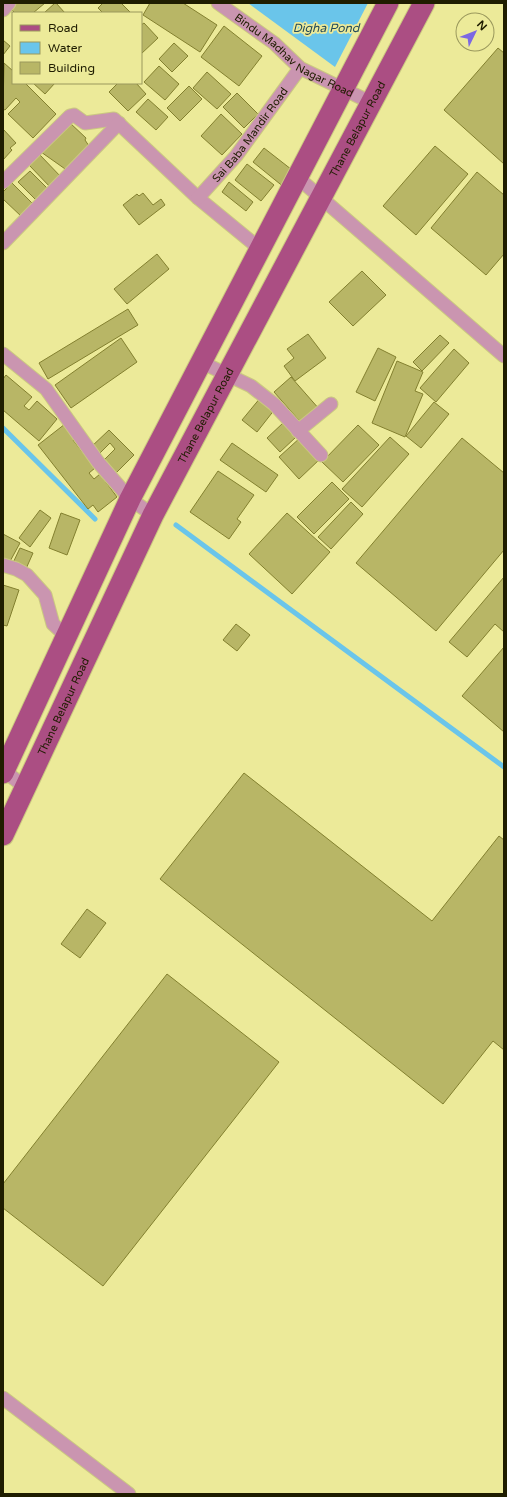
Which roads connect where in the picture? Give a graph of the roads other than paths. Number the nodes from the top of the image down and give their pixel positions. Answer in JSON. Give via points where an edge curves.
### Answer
{"nodes":[{"id":1,"x":9,"y":3,"type":"edge"},
{"id":2,"x":218,"y":3,"type":"edge"},
{"id":3,"x":388,"y":3,"type":"edge"},
{"id":4,"x":424,"y":3,"type":"edge"},
{"id":5,"x":3,"y":10,"type":"edge"},
{"id":6,"x":300,"y":68,"type":"junction"},
{"id":7,"x":344,"y":89,"type":"junction"},
{"id":8,"x":372,"y":103,"type":"junction"},
{"id":9,"x":119,"y":123,"type":"junction"},
{"id":10,"x":297,"y":177,"type":"junction"},
{"id":11,"x":3,"y":182,"type":"edge"},
{"id":12,"x":198,"y":198,"type":"junction"},
{"id":13,"x":321,"y":198,"type":"junction"},
{"id":14,"x":3,"y":243,"type":"edge"},
{"id":15,"x":260,"y":249,"type":"junction"},
{"id":16,"x":3,"y":354,"type":"edge"},
{"id":17,"x":504,"y":356,"type":"edge"},
{"id":18,"x":201,"y":362,"type":"junction"},
{"id":19,"x":228,"y":374,"type":"junction"},
{"id":20,"x":331,"y":404,"type":"dead end"},
{"id":21,"x":298,"y":431,"type":"junction"},
{"id":22,"x":321,"y":455,"type":"dead end"},
{"id":23,"x":130,"y":499,"type":"junction"},
{"id":24,"x":153,"y":515,"type":"junction"},
{"id":25,"x":3,"y":565,"type":"edge"},
{"id":26,"x":66,"y":636,"type":"junction"},
{"id":27,"x":3,"y":771,"type":"edge"},
{"id":28,"x":25,"y":787,"type":"junction"},
{"id":29,"x":3,"y":836,"type":"edge"},
{"id":30,"x":3,"y":1398,"type":"edge"},
{"id":31,"x":129,"y":1494,"type":"edge"}],
"edges":[{"from":1,"to":5,"type":"street"},
{"from":2,"to":6,"type":"street","name":"Bindu Madhav Nagar Road","via":[[274,43]]},
{"from":3,"to":7,"type":"main road"},
{"from":4,"to":8,"type":"main road","name":"Thane Belapur Road"},
{"from":6,"to":7,"type":"street","name":"Bindu Madhav Nagar Road"},
{"from":6,"to":12,"type":"street","name":"Sai Baba Mandir Road","via":[[236,156]]},
{"from":7,"to":8,"type":"street","name":"Bindu Madhav Nagar Road"},
{"from":7,"to":10,"type":"main road"},
{"from":8,"to":13,"type":"main road","name":"Thane Belapur Road"},
{"from":9,"to":11,"type":"street","via":[[114,118],[85,123],[74,115],[70,116]]},
{"from":9,"to":12,"type":"street"},
{"from":9,"to":14,"type":"street"},
{"from":10,"to":13,"type":"street"},
{"from":10,"to":15,"type":"main road"},
{"from":12,"to":15,"type":"street"},
{"from":13,"to":17,"type":"street"},
{"from":13,"to":19,"type":"main road","name":"Thane Belapur Road"},
{"from":15,"to":18,"type":"main road"},
{"from":16,"to":23,"type":"street","via":[[46,389],[98,462]]},
{"from":18,"to":19,"type":"street"},
{"from":18,"to":23,"type":"main road"},
{"from":19,"to":21,"type":"street","via":[[251,386],[268,399]]},
{"from":19,"to":24,"type":"main road","name":"Thane Belapur Road"},
{"from":20,"to":21,"type":"street"},
{"from":21,"to":22,"type":"street"},
{"from":23,"to":24,"type":"street"},
{"from":23,"to":26,"type":"main road"},
{"from":24,"to":28,"type":"main road","name":"Thane Belapur Road"},
{"from":25,"to":26,"type":"street","via":[[27,575],[45,595],[53,624]]},
{"from":26,"to":27,"type":"main road"},
{"from":27,"to":28,"type":"street"},
{"from":28,"to":29,"type":"main road","name":"Thane Belapur Road"},
{"from":30,"to":31,"type":"street"}]}
